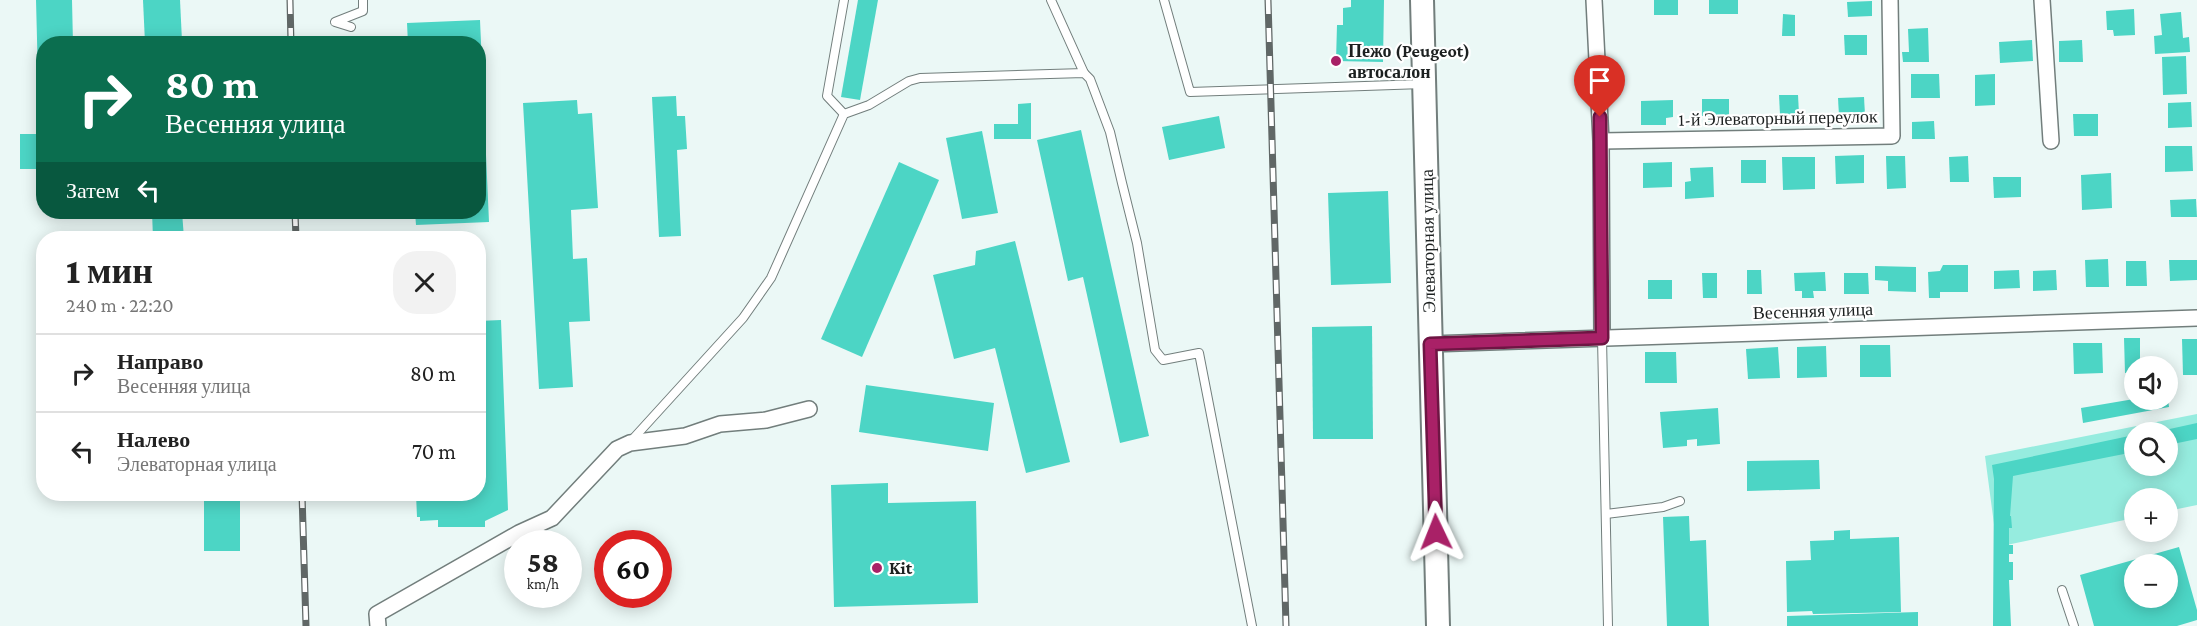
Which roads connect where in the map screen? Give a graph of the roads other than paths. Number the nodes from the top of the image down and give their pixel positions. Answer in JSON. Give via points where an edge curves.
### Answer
{"nodes":[{"id":1,"x":363,"y":0,"type":"edge"},
{"id":2,"x":844,"y":0,"type":"edge"},
{"id":3,"x":1051,"y":0,"type":"edge"},
{"id":4,"x":1164,"y":0,"type":"edge"},
{"id":5,"x":1422,"y":0,"type":"edge"},
{"id":6,"x":1594,"y":0,"type":"edge"},
{"id":7,"x":1890,"y":0,"type":"edge"},
{"id":8,"x":2042,"y":0,"type":"edge"},
{"id":9,"x":351,"y":27,"type":"dead end"},
{"id":10,"x":1084,"y":73,"type":"junction"},
{"id":11,"x":1424,"y":84,"type":"junction"},
{"id":12,"x":844,"y":114,"type":"junction"},
{"id":13,"x":1601,"y":141,"type":"junction"},
{"id":14,"x":2051,"y":141,"type":"dead end"},
{"id":15,"x":2197,"y":318,"type":"edge"},
{"id":16,"x":1602,"y":338,"type":"junction"},
{"id":17,"x":1430,"y":344,"type":"junction"},
{"id":18,"x":809,"y":409,"type":"dead end"},
{"id":19,"x":630,"y":442,"type":"junction"},
{"id":20,"x":1680,"y":501,"type":"dead end"},
{"id":21,"x":1606,"y":514,"type":"junction"},
{"id":22,"x":2062,"y":590,"type":"dead end"},
{"id":23,"x":378,"y":626,"type":"edge"},
{"id":24,"x":1252,"y":626,"type":"edge"},
{"id":25,"x":1438,"y":626,"type":"edge"},
{"id":26,"x":1608,"y":626,"type":"edge"},
{"id":27,"x":2074,"y":626,"type":"edge"}],
"edges":[{"from":1,"to":9,"type":"lane","via":[[363,11],[335,22]]},
{"from":2,"to":12,"type":"lane","via":[[827,96]]},
{"from":3,"to":10,"type":"lane"},
{"from":4,"to":11,"type":"lane","via":[[1190,92]]},
{"from":5,"to":11,"type":"main road","name":"Элеваторная улица"},
{"from":6,"to":13,"type":"street"},
{"from":7,"to":13,"type":"street","name":"1-й Элеваторный переулок","via":[[1892,136]]},
{"from":8,"to":14,"type":"street"},
{"from":10,"to":12,"type":"lane","via":[[920,78]]},
{"from":10,"to":24,"type":"lane","via":[[1090,79],[1110,132],[1137,243],[1155,350],[1162,360],[1199,353]]},
{"from":11,"to":17,"type":"main road","name":"Элеваторная улица"},
{"from":12,"to":19,"type":"lane","via":[[771,278],[743,318]]},
{"from":13,"to":16,"type":"street"},
{"from":15,"to":16,"type":"street","name":"Весенняя улица"},
{"from":16,"to":17,"type":"street","name":"Весенняя улица"},
{"from":16,"to":21,"type":"lane"},
{"from":17,"to":25,"type":"main road","name":"Элеваторная улица"},
{"from":18,"to":19,"type":"street","via":[[766,420],[720,424],[685,436]]},
{"from":19,"to":23,"type":"street","via":[[617,449],[552,518],[377,614]]},
{"from":20,"to":21,"type":"lane"},
{"from":21,"to":26,"type":"lane"},
{"from":22,"to":27,"type":"lane"}]}
